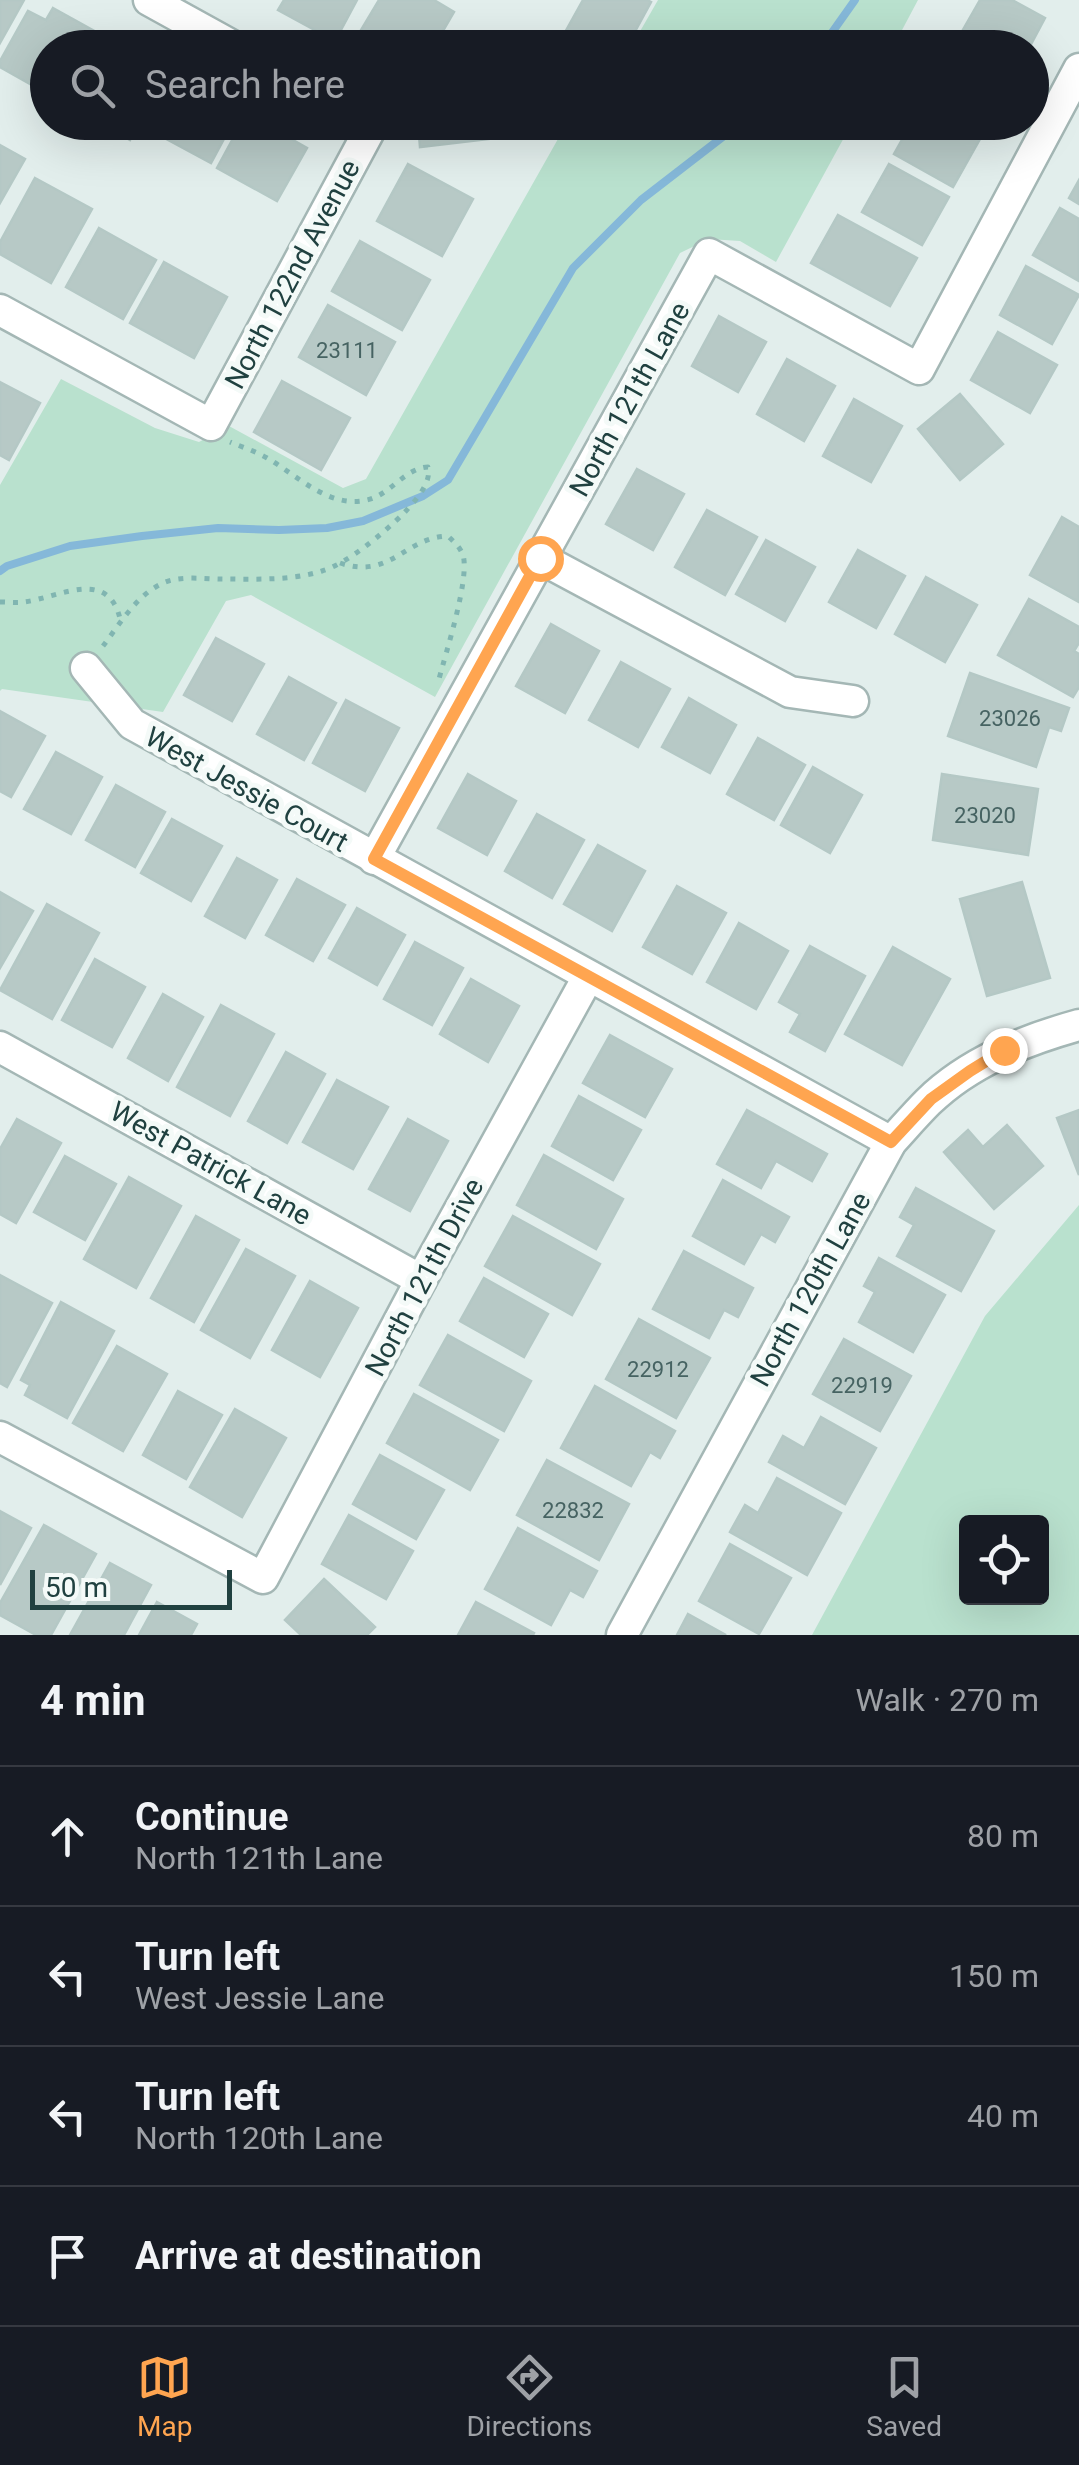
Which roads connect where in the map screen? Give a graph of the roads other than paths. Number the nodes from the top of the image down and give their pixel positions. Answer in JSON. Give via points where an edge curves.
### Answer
{"nodes":[{"id":1,"x":149,"y":0,"type":"edge"},
{"id":2,"x":203,"y":30,"type":"edge"},
{"id":3,"x":1079,"y":69,"type":"edge"},
{"id":4,"x":1049,"y":125,"type":"edge"},
{"id":5,"x":364,"y":140,"type":"edge"},
{"id":6,"x":1041,"y":140,"type":"edge"},
{"id":7,"x":0,"y":310,"type":"edge"},
{"id":8,"x":540,"y":558,"type":"junction"},
{"id":9,"x":86,"y":668,"type":"road end"},
{"id":10,"x":853,"y":701,"type":"dead end"},
{"id":11,"x":374,"y":859,"type":"junction"},
{"id":12,"x":588,"y":977,"type":"junction"},
{"id":13,"x":1079,"y":1025,"type":"edge"},
{"id":14,"x":0,"y":1047,"type":"edge"},
{"id":15,"x":891,"y":1142,"type":"junction"},
{"id":16,"x":421,"y":1280,"type":"junction"},
{"id":17,"x":0,"y":1437,"type":"edge"},
{"id":18,"x":622,"y":1635,"type":"edge"}],
"edges":[{"from":1,"to":2,"type":"street"},
{"from":3,"to":4,"type":"street","name":"North 121th Lane"},
{"from":5,"to":7,"type":"street","name":"North 122nd Avenue","via":[[211,425]]},
{"from":6,"to":8,"type":"street","name":"North 121th Lane","via":[[918,369],[710,254]]},
{"from":8,"to":10,"type":"street","via":[[790,692]]},
{"from":8,"to":11,"type":"street","name":"North 121th Lane"},
{"from":9,"to":11,"type":"street","name":"West Jessie Court","via":[[132,724]]},
{"from":11,"to":12,"type":"street","name":"West Jessie Court"},
{"from":12,"to":15,"type":"street","name":"West Jessie Court"},
{"from":12,"to":16,"type":"street","name":"North 121th Drive"},
{"from":13,"to":15,"type":"street","name":"North 120th Lane","via":[[1004,1050],[970,1071],[931,1099]]},
{"from":14,"to":16,"type":"street","name":"West Patrick Lane"},
{"from":15,"to":18,"type":"street","name":"North 120th Lane"},
{"from":16,"to":17,"type":"street","name":"North 121th Drive","via":[[263,1578]]}]}
